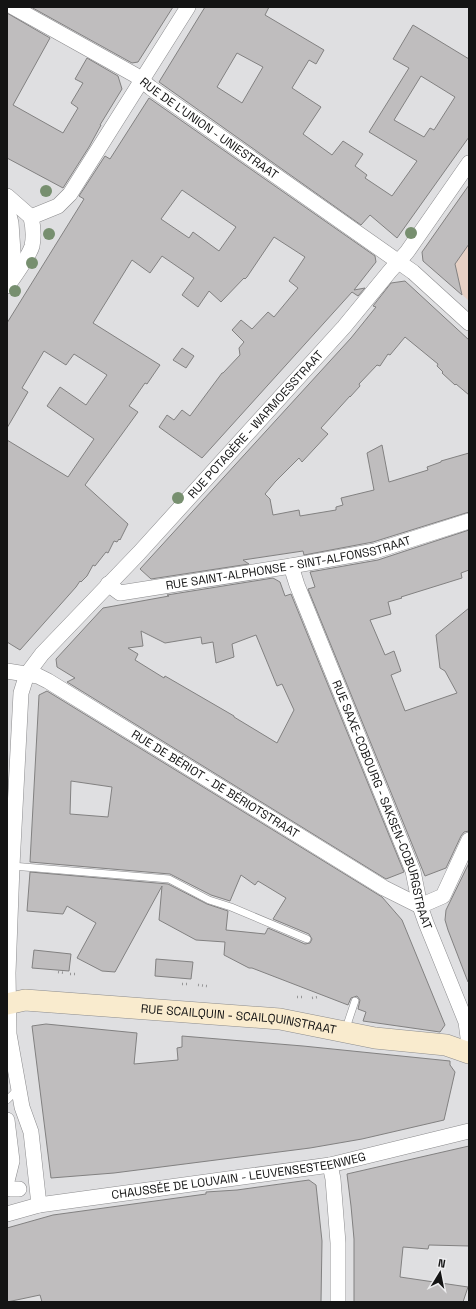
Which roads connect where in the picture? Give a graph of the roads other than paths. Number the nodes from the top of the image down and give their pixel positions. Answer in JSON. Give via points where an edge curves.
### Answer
{"nodes":[{"id":1,"x":13,"y":7,"type":"edge"},
{"id":2,"x":188,"y":7,"type":"edge"},
{"id":3,"x":142,"y":81,"type":"junction"},
{"id":4,"x":469,"y":163,"type":"edge"},
{"id":5,"x":7,"y":196,"type":"edge"},
{"id":6,"x":7,"y":207,"type":"edge"},
{"id":7,"x":31,"y":217,"type":"junction"},
{"id":8,"x":398,"y":262,"type":"junction"},
{"id":9,"x":7,"y":267,"type":"edge"},
{"id":10,"x":7,"y":286,"type":"edge"},
{"id":11,"x":469,"y":323,"type":"edge"},
{"id":12,"x":469,"y":521,"type":"edge"},
{"id":13,"x":291,"y":566,"type":"junction"},
{"id":14,"x":108,"y":584,"type":"junction"},
{"id":15,"x":7,"y":670,"type":"edge"},
{"id":16,"x":27,"y":674,"type":"junction"},
{"id":17,"x":469,"y":840,"type":"edge"},
{"id":18,"x":12,"y":866,"type":"junction"},
{"id":19,"x":420,"y":906,"type":"junction"},
{"id":20,"x":307,"y":939,"type":"dead end"},
{"id":21,"x":355,"y":1001,"type":"dead end"},
{"id":22,"x":8,"y":1004,"type":"edge"},
{"id":23,"x":344,"y":1032,"type":"junction"},
{"id":24,"x":469,"y":1045,"type":"edge"},
{"id":25,"x":469,"y":1053,"type":"edge"},
{"id":26,"x":19,"y":1088,"type":"junction"},
{"id":27,"x":7,"y":1100,"type":"edge"},
{"id":28,"x":7,"y":1120,"type":"edge"},
{"id":29,"x":469,"y":1131,"type":"edge"},
{"id":30,"x":330,"y":1164,"type":"junction"},
{"id":31,"x":10,"y":1193,"type":"edge"},
{"id":32,"x":39,"y":1205,"type":"junction"},
{"id":33,"x":338,"y":1302,"type":"edge"}],
"edges":[{"from":1,"to":3,"type":"street","name":"RUE DE L'UNION - UNIESTRAAT"},
{"from":2,"to":3,"type":"street"},
{"from":3,"to":7,"type":"street","via":[[70,194],[58,206]]},
{"from":3,"to":8,"type":"street","name":"RUE DE L'UNION - UNIESTRAAT"},
{"from":4,"to":8,"type":"street","name":"RUE POTAGÈRE - WARMOESSTRAAT"},
{"from":5,"to":7,"type":"street"},
{"from":6,"to":9,"type":"street","via":[[13,252]]},
{"from":7,"to":10,"type":"street","via":[[32,246]]},
{"from":8,"to":11,"type":"street","name":"RUE DE L'UNION - UNIESTRAAT","via":[[413,272]]},
{"from":8,"to":14,"type":"street","name":"RUE POTAGÈRE - WARMOESSTRAAT","via":[[344,327]]},
{"from":12,"to":13,"type":"street","name":"RUE SAINT-ALPHONSE - SINT-ALFONSSTRAAT","via":[[375,551]]},
{"from":13,"to":14,"type":"street","name":"RUE SAINT-ALPHONSE - SINT-ALFONSSTRAAT","via":[[120,593]]},
{"from":13,"to":19,"type":"street","name":"RUE SAXE-COBOURG - SAKSEN-COBURGSTRAAT","via":[[413,871]]},
{"from":14,"to":16,"type":"street","name":"RUE POTAGÈRE - WARMOESSTRAAT","via":[[42,654]]},
{"from":15,"to":16,"type":"street","name":"RUE DE BÉRIOT - DE BÉRIOTSTRAAT"},
{"from":16,"to":18,"type":"street","via":[[22,693]]},
{"from":16,"to":19,"type":"street","name":"RUE DE BÉRIOT - DE BÉRIOTSTRAAT","via":[[48,681],[384,888]]},
{"from":17,"to":19,"type":"street","via":[[443,896]]},
{"from":18,"to":20,"type":"lane","via":[[169,879],[209,900]]},
{"from":18,"to":22,"type":"street"},
{"from":19,"to":24,"type":"street","name":"RUE SAXE-COBOURG - SAKSEN-COBURGSTRAAT","via":[[466,1022]]},
{"from":21,"to":23,"type":"lane"},
{"from":22,"to":23,"type":"main road","name":"RUE SCAILQUIN - SCAILQUINSTRAAT","via":[[25,1000],[280,1020]]},
{"from":22,"to":26,"type":"street"},
{"from":23,"to":25,"type":"main road","name":"RUE SCAILQUIN - SCAILQUINSTRAAT","via":[[375,1038],[446,1045]]},
{"from":26,"to":27,"type":"lane"},
{"from":26,"to":32,"type":"street","via":[[22,1107],[31,1132]]},
{"from":28,"to":31,"type":"street","via":[[12,1161]]},
{"from":29,"to":30,"type":"street","name":"CHAUSSÉE DE LOUVAIN - LEUVENSESTEENWEG"},
{"from":30,"to":32,"type":"street","name":"CHAUSSÉE DE LOUVAIN - LEUVENSESTEENWEG"},
{"from":30,"to":33,"type":"street","via":[[338,1243]]},
{"from":31,"to":32,"type":"street","name":"CHAUSSÉE DE LOUVAIN - LEUVENSESTEENWEG"}]}
